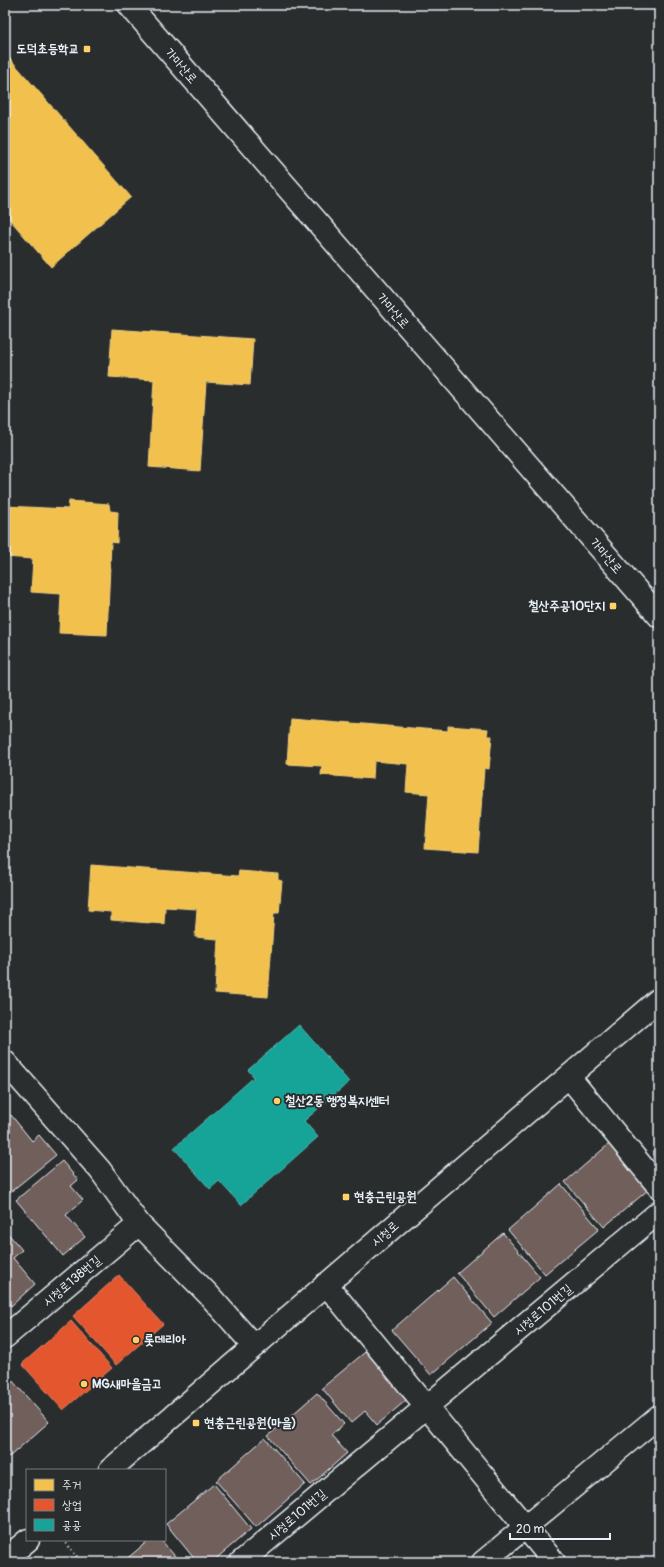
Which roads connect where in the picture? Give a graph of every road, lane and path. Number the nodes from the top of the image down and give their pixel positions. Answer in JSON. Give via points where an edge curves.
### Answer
{"nodes":[{"id":1,"x":128,"y":5,"type":"edge"},
{"id":2,"x":659,"y":616,"type":"edge"},
{"id":3,"x":659,"y":999,"type":"edge"},
{"id":4,"x":5,"y":1062,"type":"edge"},
{"id":5,"x":569,"y":1077,"type":"junction"},
{"id":6,"x":659,"y":1187,"type":"edge"},
{"id":7,"x":659,"y":1212,"type":"edge"},
{"id":8,"x":140,"y":1224,"type":"junction"},
{"id":9,"x":326,"y":1284,"type":"junction"},
{"id":10,"x":7,"y":1330,"type":"edge"},
{"id":11,"x":254,"y":1346,"type":"junction"},
{"id":12,"x":427,"y":1407,"type":"junction"},
{"id":13,"x":659,"y":1416,"type":"edge"},
{"id":14,"x":111,"y":1469,"type":"edge"},
{"id":15,"x":525,"y":1527,"type":"junction"},
{"id":16,"x":65,"y":1541,"type":"edge"},
{"id":17,"x":81,"y":1562,"type":"edge"},
{"id":18,"x":241,"y":1562,"type":"edge"},
{"id":19,"x":483,"y":1562,"type":"edge"},
{"id":20,"x":554,"y":1562,"type":"edge"}],
"edges":[{"from":1,"to":2,"type":"street","name":"가마산로"},
{"from":3,"to":5,"type":"street","name":"시청로"},
{"from":4,"to":8,"type":"street","via":[[100,1170]]},
{"from":5,"to":6,"type":"street"},
{"from":5,"to":9,"type":"street","name":"시청로"},
{"from":7,"to":12,"type":"street","name":"시청로101번길"},
{"from":8,"to":10,"type":"street","name":"시청로138번길"},
{"from":8,"to":11,"type":"street"},
{"from":9,"to":11,"type":"street","name":"시청로"},
{"from":9,"to":12,"type":"street"},
{"from":11,"to":14,"type":"street","name":"시청로"},
{"from":12,"to":15,"type":"street"},
{"from":12,"to":18,"type":"street","name":"시청로101번길"},
{"from":13,"to":15,"type":"street"},
{"from":15,"to":19,"type":"street"},
{"from":15,"to":20,"type":"street"},
{"from":16,"to":17,"type":"path"}]}
